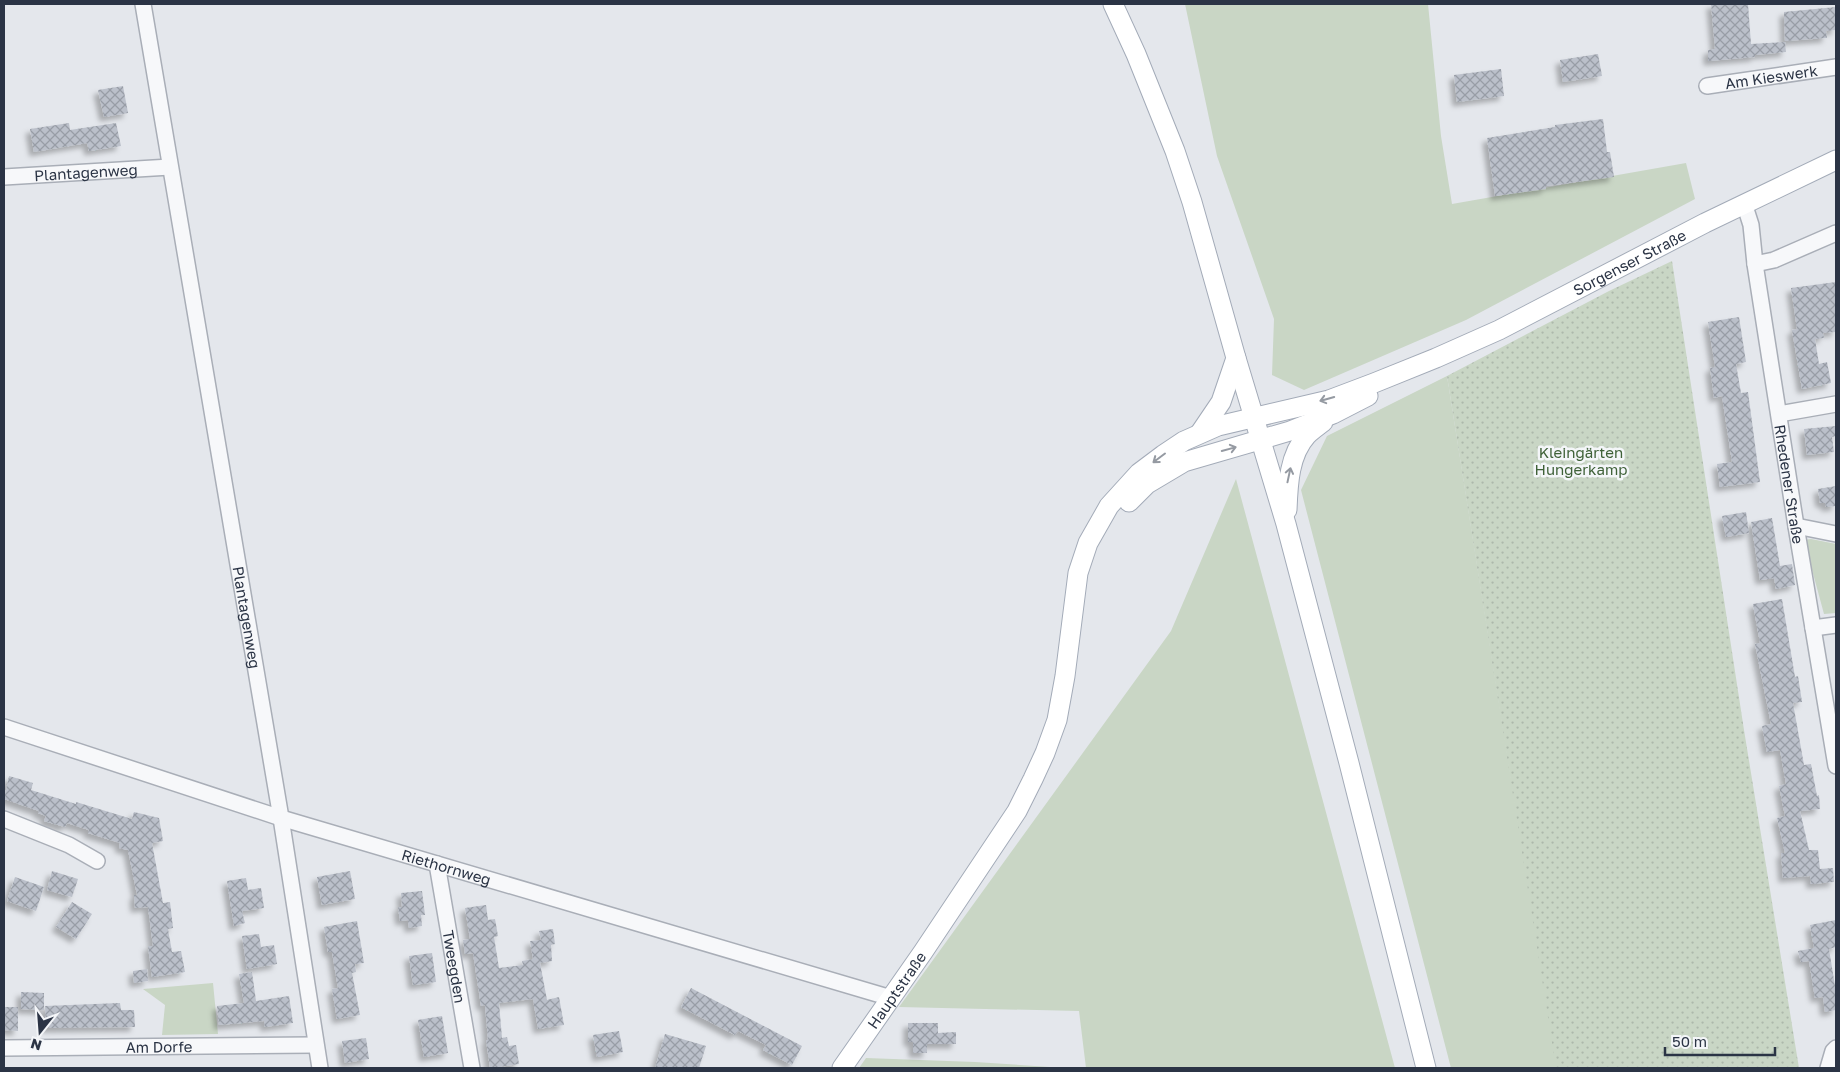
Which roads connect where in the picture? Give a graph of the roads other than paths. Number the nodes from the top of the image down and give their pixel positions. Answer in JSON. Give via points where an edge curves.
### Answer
{"nodes":[{"id":1,"x":143,"y":4,"type":"edge"},
{"id":2,"x":1113,"y":4,"type":"edge"},
{"id":3,"x":1836,"y":67,"type":"edge"},
{"id":4,"x":1708,"y":86,"type":"dead end"},
{"id":5,"x":1836,"y":160,"type":"edge"},
{"id":6,"x":170,"y":167,"type":"junction"},
{"id":7,"x":4,"y":177,"type":"edge"},
{"id":8,"x":1744,"y":203,"type":"junction"},
{"id":9,"x":1836,"y":232,"type":"edge"},
{"id":10,"x":1755,"y":264,"type":"junction"},
{"id":11,"x":1236,"y":358,"type":"junction"},
{"id":12,"x":1422,"y":364,"type":"junction"},
{"id":13,"x":1836,"y":404,"type":"edge"},
{"id":14,"x":1333,"y":414,"type":"junction"},
{"id":15,"x":1779,"y":414,"type":"junction"},
{"id":16,"x":1254,"y":418,"type":"junction"},
{"id":17,"x":1200,"y":433,"type":"junction"},
{"id":18,"x":1261,"y":440,"type":"junction"},
{"id":19,"x":1286,"y":524,"type":"junction"},
{"id":20,"x":1796,"y":526,"type":"junction"},
{"id":21,"x":1836,"y":534,"type":"edge"},
{"id":22,"x":1072,"y":613,"type":"junction"},
{"id":23,"x":1836,"y":625,"type":"edge"},
{"id":24,"x":1813,"y":628,"type":"junction"},
{"id":25,"x":4,"y":726,"type":"edge"},
{"id":26,"x":1836,"y":766,"type":"edge"},
{"id":27,"x":281,"y":818,"type":"junction"},
{"id":28,"x":4,"y":819,"type":"edge"},
{"id":29,"x":97,"y":861,"type":"dead end"},
{"id":30,"x":437,"y":864,"type":"junction"},
{"id":31,"x":891,"y":998,"type":"junction"},
{"id":32,"x":315,"y":1044,"type":"junction"},
{"id":33,"x":4,"y":1048,"type":"edge"},
{"id":34,"x":1836,"y":1048,"type":"edge"},
{"id":35,"x":320,"y":1068,"type":"edge"},
{"id":36,"x":472,"y":1068,"type":"edge"},
{"id":37,"x":842,"y":1068,"type":"edge"},
{"id":38,"x":1426,"y":1068,"type":"edge"},
{"id":39,"x":1828,"y":1068,"type":"edge"}],
"edges":[{"from":1,"to":6,"type":"street","name":"Plantagenweg"},
{"from":2,"to":11,"type":"main road","via":[[1175,151]]},
{"from":3,"to":4,"type":"street","name":"Am Kieswerk"},
{"from":5,"to":8,"type":"main road","name":"Sorgenser Straße"},
{"from":6,"to":7,"type":"street","name":"Plantagenweg"},
{"from":6,"to":27,"type":"street","name":"Plantagenweg"},
{"from":8,"to":10,"type":"street","name":"Rhedener Straße","via":[[1751,225]]},
{"from":8,"to":12,"type":"main road","name":"Sorgenser Straße","via":[[1499,330]]},
{"from":9,"to":10,"type":"street","via":[[1774,260]]},
{"from":10,"to":15,"type":"street","name":"Rhedener Straße"},
{"from":11,"to":16,"type":"main road"},
{"from":11,"to":17,"type":"main road","via":[[1221,402]]},
{"from":12,"to":14,"type":"main road"},
{"from":12,"to":16,"type":"main road","one_way":true,"via":[[1329,400]]},
{"from":13,"to":15,"type":"street"},
{"from":14,"to":18,"type":"main road"},
{"from":19,"to":14,"type":"main road","one_way":true,"via":[[1288,479],[1294,456],[1307,435]]},
{"from":15,"to":20,"type":"street","name":"Rhedener Straße"},
{"from":16,"to":17,"type":"main road"},
{"from":16,"to":18,"type":"main road"},
{"from":17,"to":22,"type":"main road","one_way":true,"via":[[1163,454],[1139,473],[1109,506],[1088,543],[1078,573]]},
{"from":18,"to":19,"type":"main road"},
{"from":22,"to":18,"type":"main road","one_way":true,"via":[[1096,546],[1118,513],[1147,484],[1184,462]]},
{"from":19,"to":38,"type":"main road"},
{"from":20,"to":21,"type":"street"},
{"from":20,"to":24,"type":"street","name":"Rhedener Straße"},
{"from":22,"to":31,"type":"main road","name":"Hauptstraße","via":[[1057,720],[1045,753],[1017,811]]},
{"from":23,"to":24,"type":"street"},
{"from":24,"to":26,"type":"street","name":"Rhedener Straße"},
{"from":25,"to":27,"type":"street","name":"Riethornweg"},
{"from":27,"to":30,"type":"street","name":"Riethornweg"},
{"from":27,"to":32,"type":"street","name":"Plantagenweg"},
{"from":28,"to":29,"type":"street","via":[[69,845]]},
{"from":30,"to":31,"type":"street","name":"Riethornweg"},
{"from":30,"to":36,"type":"street","name":"Tweegden"},
{"from":31,"to":37,"type":"main road","name":"Hauptstraße"},
{"from":32,"to":33,"type":"street","name":"Am Dorfe"},
{"from":32,"to":35,"type":"street","name":"Plantagenweg"},
{"from":34,"to":39,"type":"street"}]}
